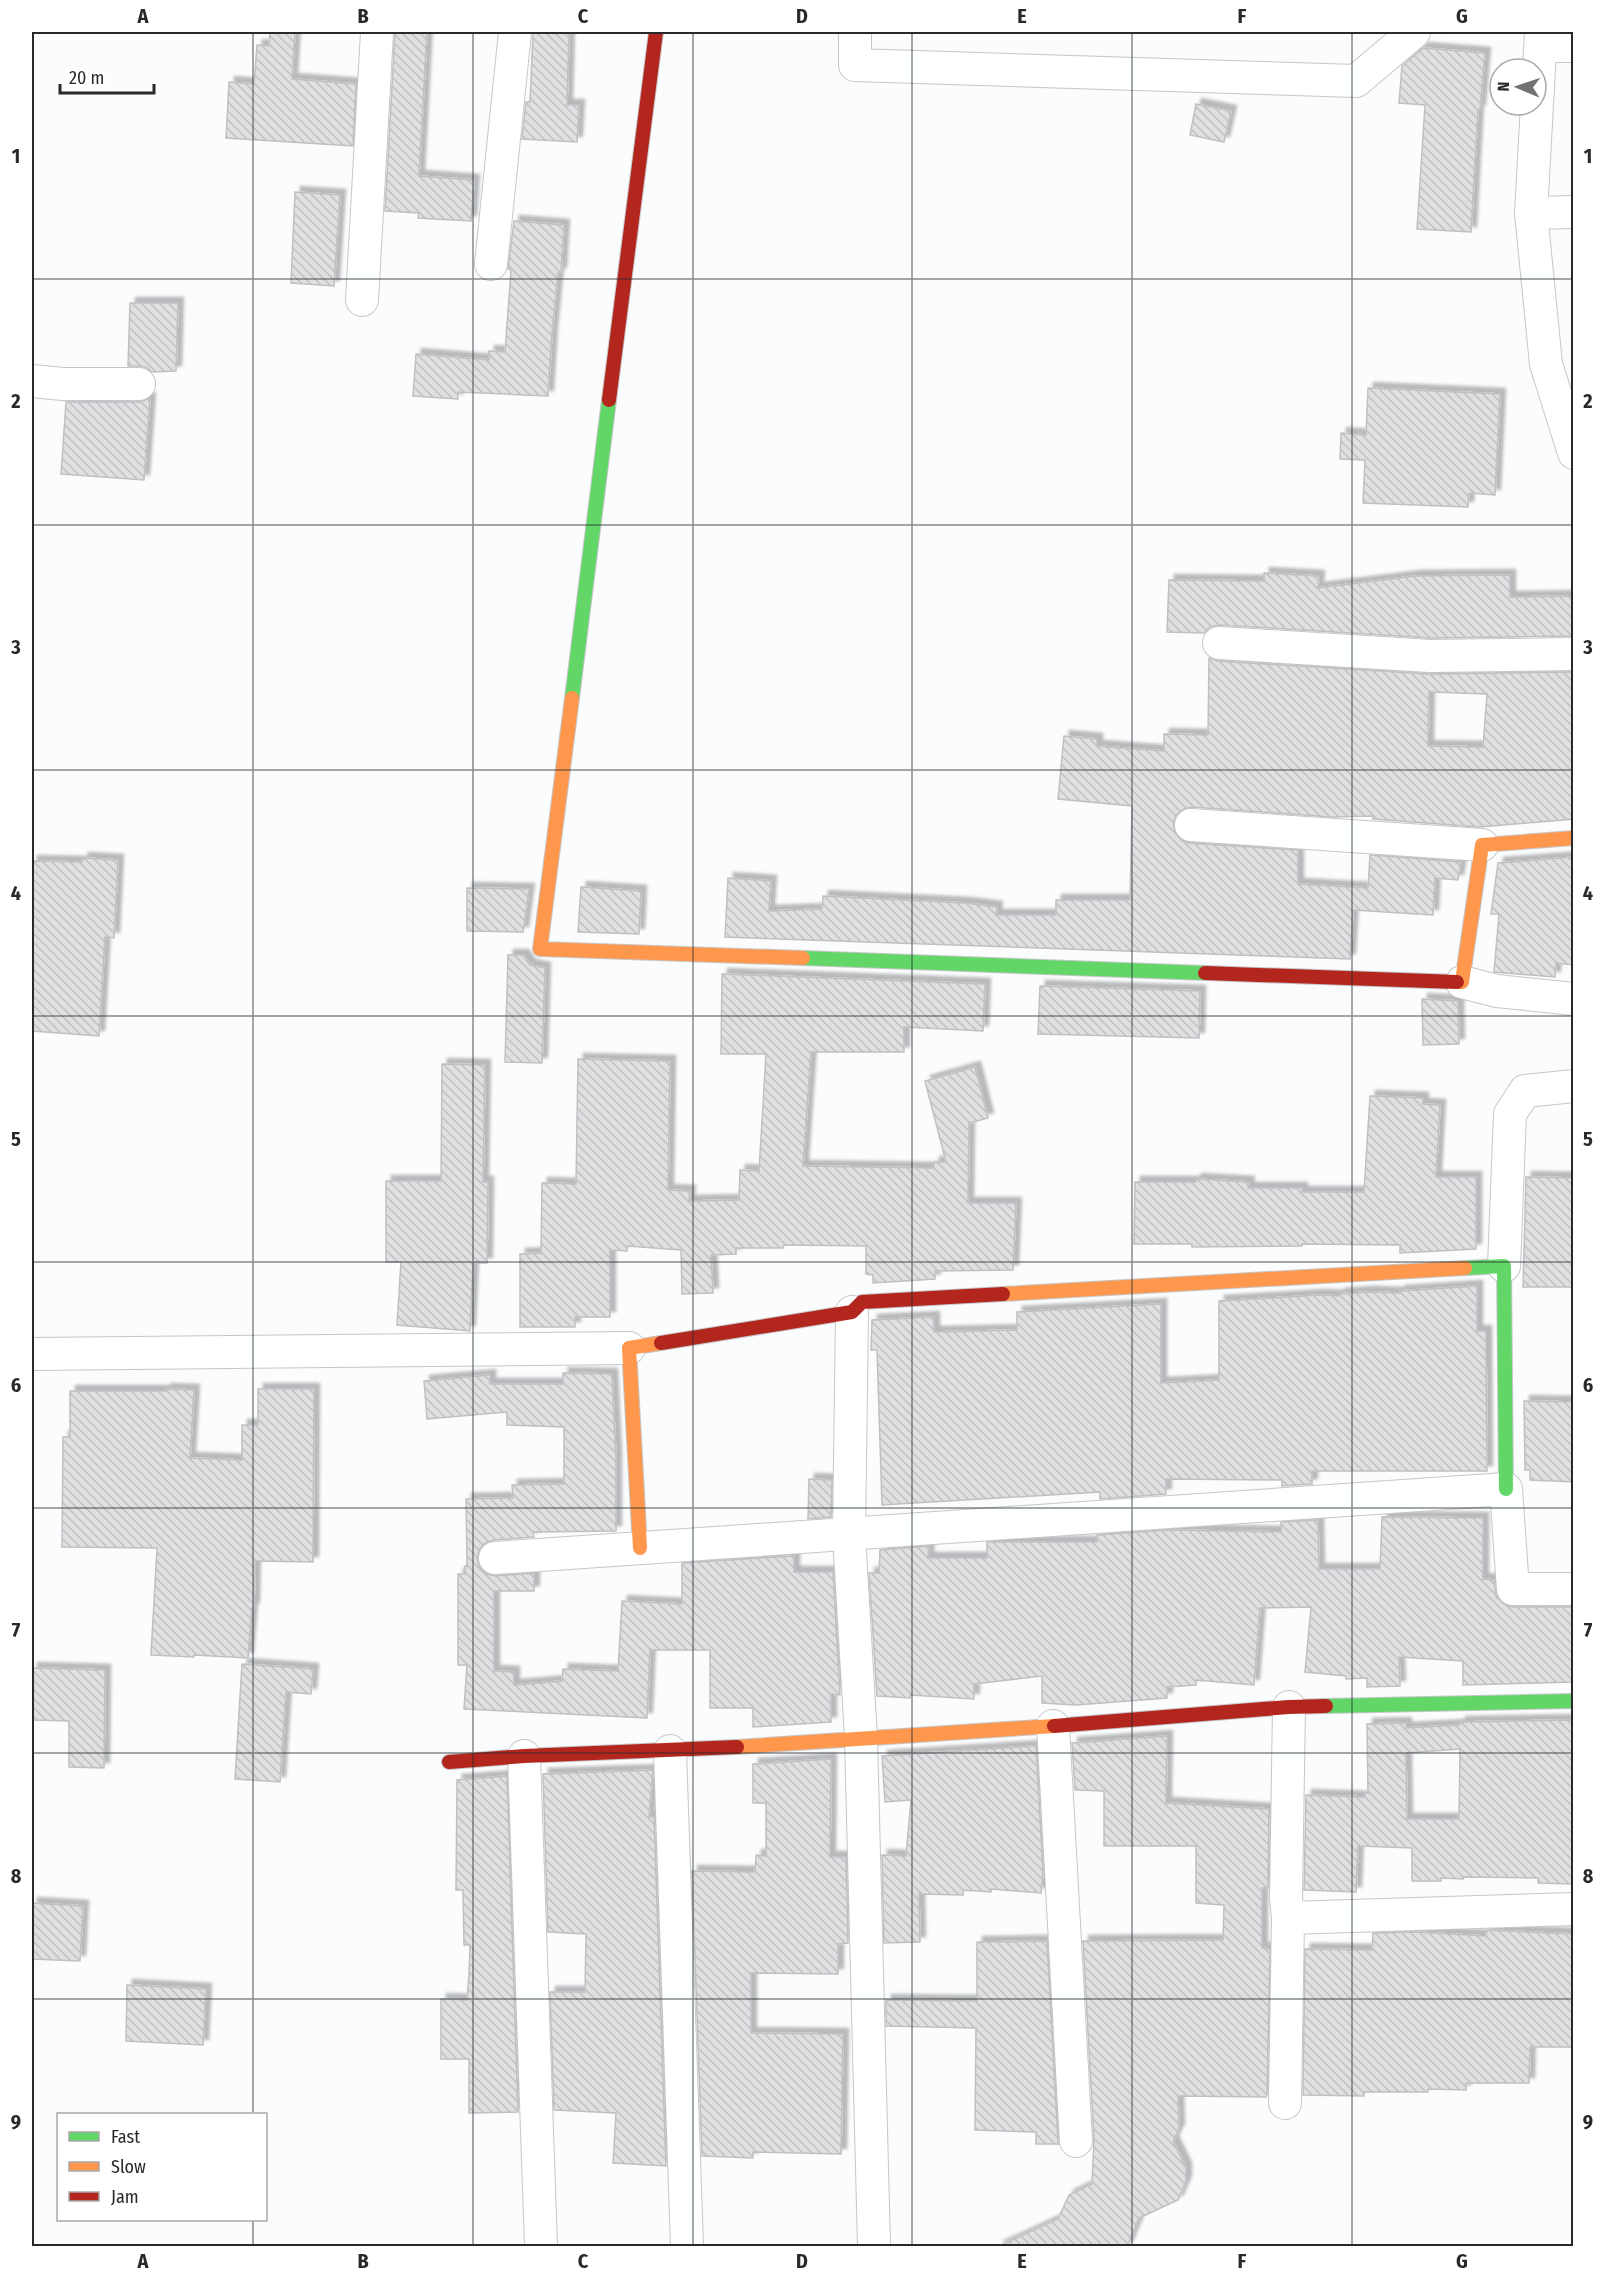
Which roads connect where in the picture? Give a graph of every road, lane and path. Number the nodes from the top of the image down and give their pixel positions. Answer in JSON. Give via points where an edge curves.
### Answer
{"nodes":[{"id":1,"x":377,"y":32,"type":"edge"},
{"id":2,"x":515,"y":32,"type":"edge"},
{"id":3,"x":656,"y":32,"type":"edge"},
{"id":4,"x":855,"y":32,"type":"edge"},
{"id":5,"x":1414,"y":32,"type":"edge"},
{"id":6,"x":1541,"y":39,"type":"edge"},
{"id":7,"x":1574,"y":46,"type":"edge"},
{"id":8,"x":1574,"y":212,"type":"edge"},
{"id":9,"x":1531,"y":213,"type":"junction"},
{"id":10,"x":491,"y":264,"type":"dead end"},
{"id":11,"x":362,"y":300,"type":"dead end"},
{"id":12,"x":32,"y":381,"type":"edge"},
{"id":13,"x":139,"y":384,"type":"dead end"},
{"id":14,"x":1574,"y":453,"type":"edge"},
{"id":15,"x":1219,"y":643,"type":"dead end"},
{"id":16,"x":1574,"y":654,"type":"edge"},
{"id":17,"x":1191,"y":825,"type":"dead end"},
{"id":18,"x":1574,"y":838,"type":"edge"},
{"id":19,"x":1482,"y":845,"type":"junction"},
{"id":20,"x":1462,"y":982,"type":"junction"},
{"id":21,"x":1574,"y":999,"type":"edge"},
{"id":22,"x":1574,"y":1086,"type":"edge"},
{"id":23,"x":1504,"y":1266,"type":"junction"},
{"id":24,"x":852,"y":1312,"type":"junction"},
{"id":25,"x":629,"y":1348,"type":"junction"},
{"id":26,"x":32,"y":1354,"type":"edge"},
{"id":27,"x":1506,"y":1489,"type":"junction"},
{"id":28,"x":849,"y":1535,"type":"junction"},
{"id":29,"x":640,"y":1548,"type":"junction"},
{"id":30,"x":495,"y":1558,"type":"dead end"},
{"id":31,"x":1574,"y":1589,"type":"edge"},
{"id":32,"x":1574,"y":1701,"type":"edge"},
{"id":33,"x":1289,"y":1707,"type":"junction"},
{"id":34,"x":1053,"y":1726,"type":"junction"},
{"id":35,"x":861,"y":1738,"type":"junction"},
{"id":36,"x":670,"y":1751,"type":"junction"},
{"id":37,"x":524,"y":1756,"type":"junction"},
{"id":38,"x":449,"y":1762,"type":"dead end"},
{"id":39,"x":1574,"y":1910,"type":"edge"},
{"id":40,"x":1288,"y":1918,"type":"junction"},
{"id":41,"x":1285,"y":2103,"type":"dead end"},
{"id":42,"x":1076,"y":2141,"type":"dead end"},
{"id":43,"x":541,"y":2247,"type":"edge"},
{"id":44,"x":687,"y":2247,"type":"edge"},
{"id":45,"x":874,"y":2247,"type":"edge"}],
"edges":[{"from":1,"to":11,"type":"street"},
{"from":2,"to":10,"type":"street"},
{"from":3,"to":20,"type":"street","via":[[540,949]]},
{"from":4,"to":5,"type":"street","via":[[855,66],[1356,81]]},
{"from":6,"to":7,"type":"street"},
{"from":6,"to":9,"type":"street"},
{"from":8,"to":9,"type":"street"},
{"from":9,"to":14,"type":"street","via":[[1546,363]]},
{"from":12,"to":13,"type":"street"},
{"from":15,"to":16,"type":"street","via":[[1430,656]]},
{"from":17,"to":19,"type":"street"},
{"from":18,"to":19,"type":"street"},
{"from":19,"to":20,"type":"street"},
{"from":20,"to":21,"type":"street","via":[[1497,991]]},
{"from":22,"to":23,"type":"street","via":[[1525,1091],[1510,1114]]},
{"from":23,"to":24,"type":"street","via":[[862,1302]]},
{"from":23,"to":27,"type":"street"},
{"from":24,"to":25,"type":"street"},
{"from":24,"to":28,"type":"street"},
{"from":25,"to":26,"type":"street"},
{"from":25,"to":29,"type":"street"},
{"from":27,"to":28,"type":"street"},
{"from":27,"to":31,"type":"street","via":[[1513,1589]]},
{"from":28,"to":29,"type":"street"},
{"from":28,"to":35,"type":"street"},
{"from":29,"to":30,"type":"street"},
{"from":32,"to":33,"type":"street"},
{"from":33,"to":34,"type":"street"},
{"from":33,"to":40,"type":"street"},
{"from":34,"to":35,"type":"street"},
{"from":34,"to":42,"type":"street"},
{"from":35,"to":36,"type":"street"},
{"from":35,"to":45,"type":"street"},
{"from":36,"to":37,"type":"street"},
{"from":36,"to":44,"type":"street"},
{"from":37,"to":38,"type":"street"},
{"from":37,"to":43,"type":"street"},
{"from":39,"to":40,"type":"street"},
{"from":40,"to":41,"type":"street"}]}
